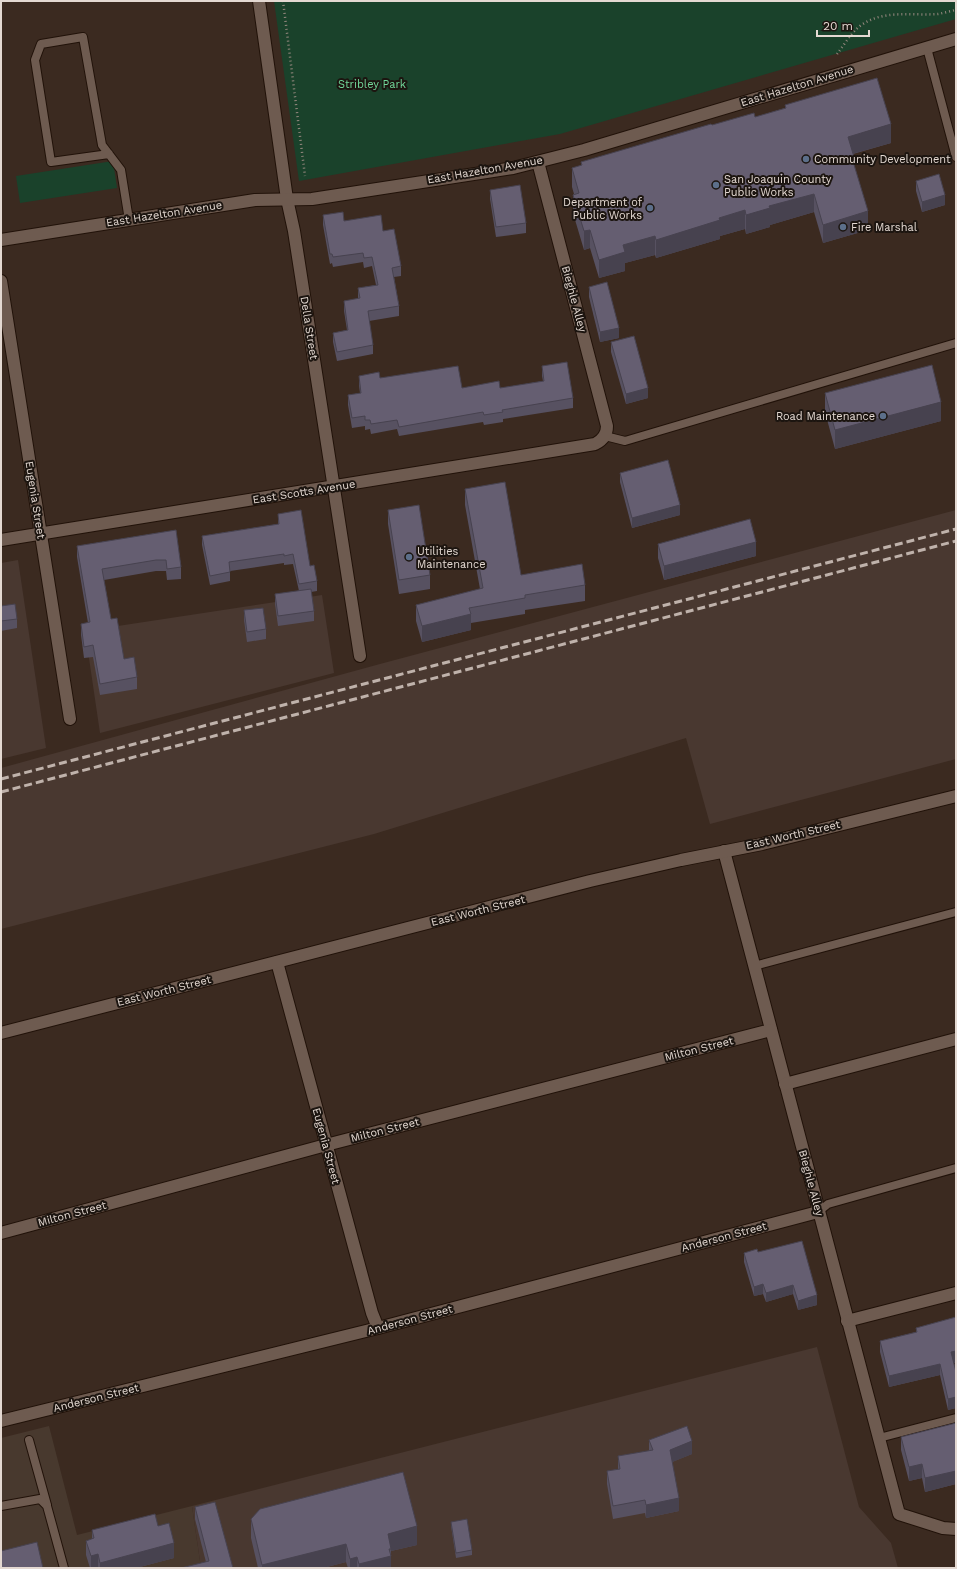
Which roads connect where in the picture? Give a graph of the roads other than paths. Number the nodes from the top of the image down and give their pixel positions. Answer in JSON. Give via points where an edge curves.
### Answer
{"nodes":[{"id":1,"x":259,"y":1,"type":"edge"},
{"id":2,"x":956,"y":39,"type":"edge"},
{"id":3,"x":927,"y":48,"type":"junction"},
{"id":4,"x":109,"y":154,"type":"junction"},
{"id":5,"x":956,"y":156,"type":"edge"},
{"id":6,"x":538,"y":162,"type":"junction"},
{"id":7,"x":287,"y":199,"type":"junction"},
{"id":8,"x":129,"y":220,"type":"junction"},
{"id":9,"x":1,"y":240,"type":"edge"},
{"id":10,"x":1,"y":281,"type":"edge"},
{"id":11,"x":956,"y":343,"type":"edge"},
{"id":12,"x":605,"y":436,"type":"junction"},
{"id":13,"x":334,"y":487,"type":"junction"},
{"id":14,"x":41,"y":534,"type":"junction"},
{"id":15,"x":1,"y":540,"type":"edge"},
{"id":16,"x":360,"y":656,"type":"dead end"},
{"id":17,"x":70,"y":719,"type":"dead end"},
{"id":18,"x":956,"y":796,"type":"edge"},
{"id":19,"x":724,"y":851,"type":"junction"},
{"id":20,"x":956,"y":912,"type":"edge"},
{"id":21,"x":277,"y":962,"type":"junction"},
{"id":22,"x":754,"y":966,"type":"junction"},
{"id":23,"x":771,"y":1030,"type":"junction"},
{"id":24,"x":1,"y":1033,"type":"edge"},
{"id":25,"x":956,"y":1039,"type":"edge"},
{"id":26,"x":784,"y":1084,"type":"junction"},
{"id":27,"x":326,"y":1145,"type":"junction"},
{"id":28,"x":956,"y":1168,"type":"edge"},
{"id":29,"x":818,"y":1212,"type":"junction"},
{"id":30,"x":1,"y":1233,"type":"edge"},
{"id":31,"x":956,"y":1293,"type":"edge"},
{"id":32,"x":847,"y":1321,"type":"junction"},
{"id":33,"x":378,"y":1328,"type":"junction"},
{"id":34,"x":956,"y":1418,"type":"edge"},
{"id":35,"x":1,"y":1421,"type":"edge"},
{"id":36,"x":879,"y":1438,"type":"junction"},
{"id":37,"x":29,"y":1440,"type":"dead end"},
{"id":38,"x":1,"y":1506,"type":"edge"},
{"id":39,"x":47,"y":1506,"type":"junction"},
{"id":40,"x":956,"y":1529,"type":"edge"},
{"id":41,"x":64,"y":1568,"type":"edge"}],
"edges":[{"from":1,"to":7,"type":"street","name":"Della Street"},
{"from":2,"to":3,"type":"street","name":"East Hazelton Avenue"},
{"from":3,"to":5,"type":"lane"},
{"from":3,"to":6,"type":"street","name":"East Hazelton Avenue"},
{"from":4,"to":4,"type":"lane","via":[[102,145],[83,36],[41,44],[35,60],[51,162]]},
{"from":4,"to":8,"type":"lane","via":[[121,170]]},
{"from":6,"to":7,"type":"street","name":"East Hazelton Avenue","via":[[312,199]]},
{"from":6,"to":12,"type":"street","name":"Bieghle Alley","via":[[607,426]]},
{"from":7,"to":8,"type":"street","name":"East Hazelton Avenue","via":[[255,200]]},
{"from":7,"to":13,"type":"street","name":"Della Street"},
{"from":8,"to":9,"type":"street","name":"East Hazelton Avenue"},
{"from":10,"to":14,"type":"street","name":"Eugenia Street"},
{"from":11,"to":12,"type":"lane","via":[[625,441]]},
{"from":12,"to":13,"type":"street","name":"East Scotts Avenue","via":[[595,444]]},
{"from":13,"to":14,"type":"street","name":"East Scotts Avenue"},
{"from":13,"to":16,"type":"street","name":"Della Street"},
{"from":14,"to":15,"type":"street","name":"East Scotts Avenue"},
{"from":14,"to":17,"type":"street","name":"Eugenia Street"},
{"from":18,"to":19,"type":"street","name":"East Worth Street"},
{"from":19,"to":21,"type":"street","name":"East Worth Street","via":[[590,881]]},
{"from":19,"to":22,"type":"street","name":"Bieghle Alley"},
{"from":20,"to":22,"type":"lane"},
{"from":21,"to":24,"type":"street","name":"East Worth Street"},
{"from":21,"to":27,"type":"street","name":"Eugenia Street"},
{"from":22,"to":23,"type":"street","name":"Bieghle Alley"},
{"from":23,"to":26,"type":"street","name":"Bieghle Alley"},
{"from":23,"to":27,"type":"street","name":"Milton Street"},
{"from":25,"to":26,"type":"street"},
{"from":26,"to":29,"type":"street","name":"Bieghle Alley"},
{"from":27,"to":30,"type":"street","name":"Milton Street"},
{"from":27,"to":33,"type":"street","name":"Eugenia Street"},
{"from":28,"to":29,"type":"lane","via":[[828,1204]]},
{"from":29,"to":32,"type":"street","name":"Bieghle Alley"},
{"from":29,"to":33,"type":"street","name":"Anderson Street"},
{"from":31,"to":32,"type":"street"},
{"from":32,"to":36,"type":"street","name":"Bieghle Alley"},
{"from":33,"to":35,"type":"street","name":"Anderson Street"},
{"from":34,"to":36,"type":"lane"},
{"from":36,"to":40,"type":"street","name":"Bieghle Alley","via":[[899,1514],[943,1528]]},
{"from":37,"to":39,"type":"lane"},
{"from":38,"to":39,"type":"lane","via":[[40,1499]]},
{"from":39,"to":41,"type":"lane"}]}
